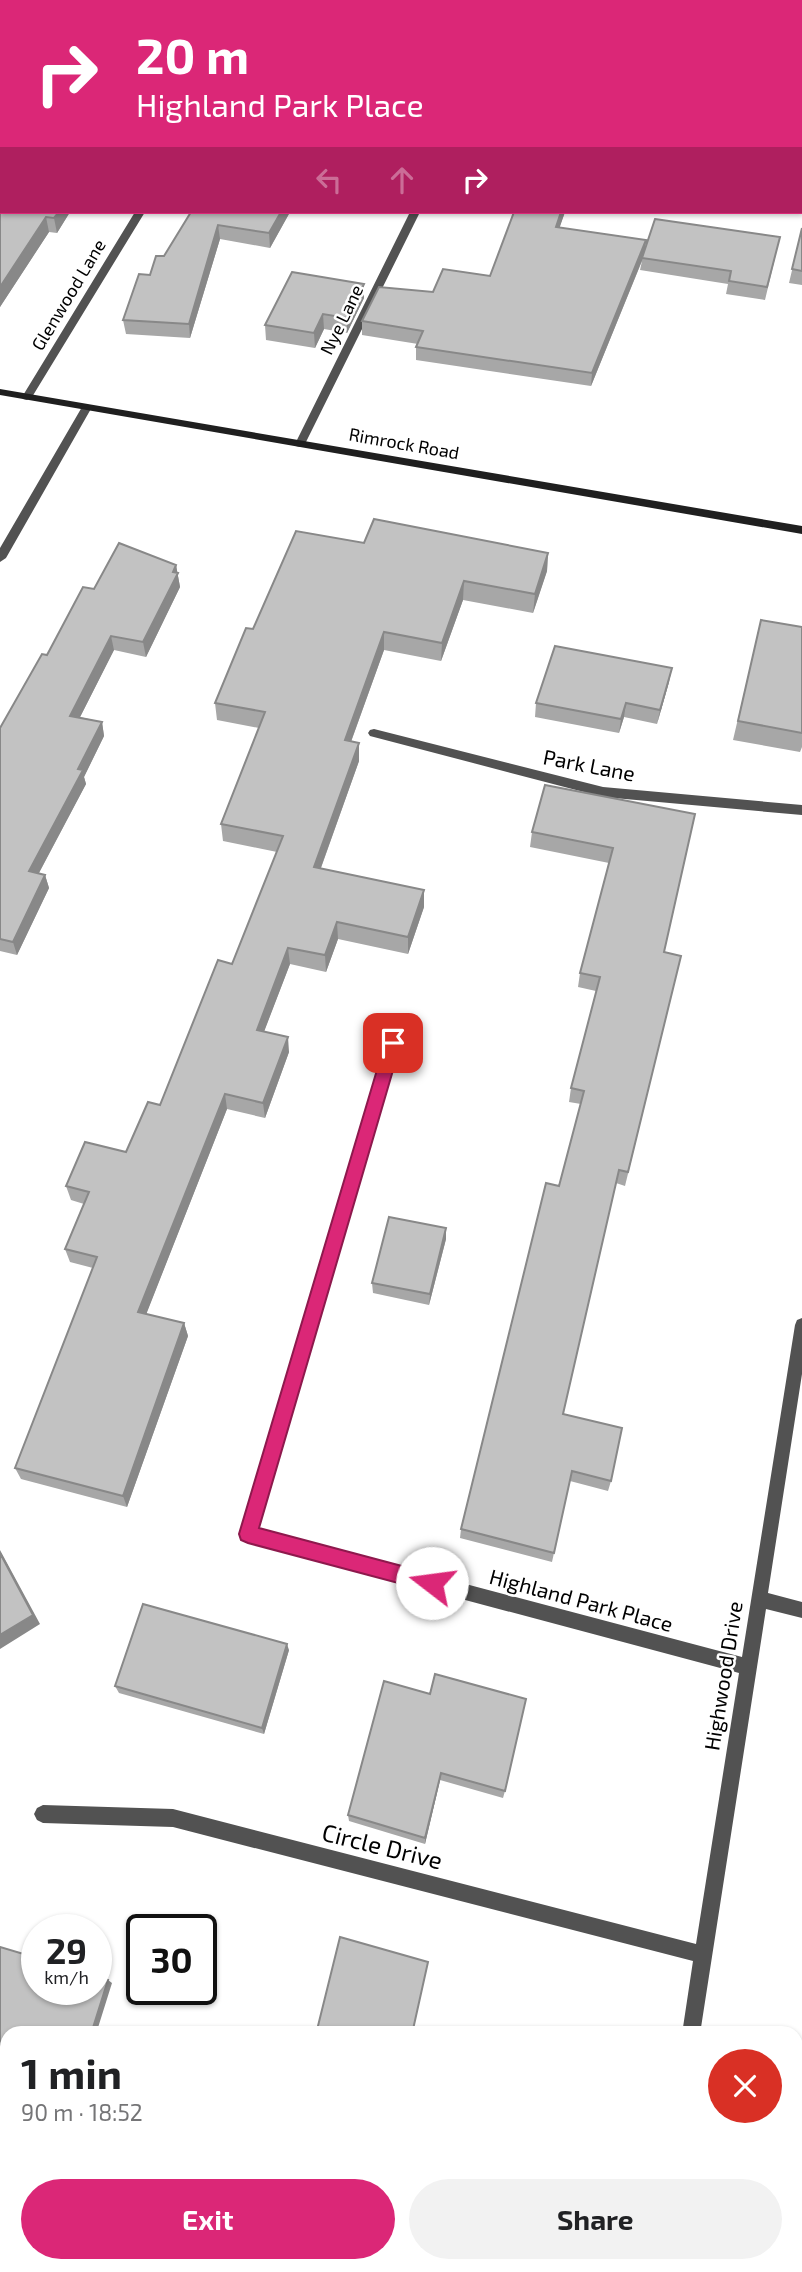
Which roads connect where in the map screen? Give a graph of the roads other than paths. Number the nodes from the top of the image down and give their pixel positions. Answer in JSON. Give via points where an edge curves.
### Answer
{"nodes":[{"id":1,"x":139,"y":214,"type":"edge"},
{"id":2,"x":414,"y":214,"type":"edge"},
{"id":3,"x":0,"y":392,"type":"edge"},
{"id":4,"x":27,"y":397,"type":"junction"},
{"id":5,"x":87,"y":407,"type":"junction"},
{"id":6,"x":300,"y":444,"type":"junction"},
{"id":7,"x":802,"y":530,"type":"edge"},
{"id":8,"x":0,"y":558,"type":"edge"},
{"id":9,"x":374,"y":733,"type":"dead end"},
{"id":10,"x":802,"y":810,"type":"edge"},
{"id":11,"x":393,"y":1043,"type":"dead end"},
{"id":12,"x":802,"y":1325,"type":"edge"},
{"id":13,"x":759,"y":1599,"type":"junction"},
{"id":14,"x":802,"y":1610,"type":"edge"},
{"id":15,"x":749,"y":1667,"type":"junction"},
{"id":16,"x":43,"y":1814,"type":"dead end"},
{"id":17,"x":704,"y":1955,"type":"junction"},
{"id":18,"x":692,"y":2026,"type":"edge"}],
"edges":[{"from":1,"to":4,"type":"street","name":"Glenwood Lane"},
{"from":2,"to":6,"type":"street","name":"Nye Lane"},
{"from":3,"to":4,"type":"main road","name":"Rimrock Road"},
{"from":4,"to":5,"type":"main road","name":"Rimrock Road"},
{"from":5,"to":6,"type":"main road","name":"Rimrock Road"},
{"from":5,"to":8,"type":"street"},
{"from":6,"to":7,"type":"main road","name":"Rimrock Road"},
{"from":9,"to":10,"type":"street","name":"Park Lane","via":[[603,792]]},
{"from":11,"to":15,"type":"street","name":"Highland Park Place","via":[[248,1534]]},
{"from":12,"to":13,"type":"street","name":"Highwood Drive"},
{"from":13,"to":14,"type":"street"},
{"from":13,"to":15,"type":"street","name":"Highwood Drive"},
{"from":15,"to":17,"type":"street","name":"Highwood Drive"},
{"from":16,"to":17,"type":"street","name":"Circle Drive","via":[[173,1818]]},
{"from":17,"to":18,"type":"street","name":"Highwood Drive"}]}
